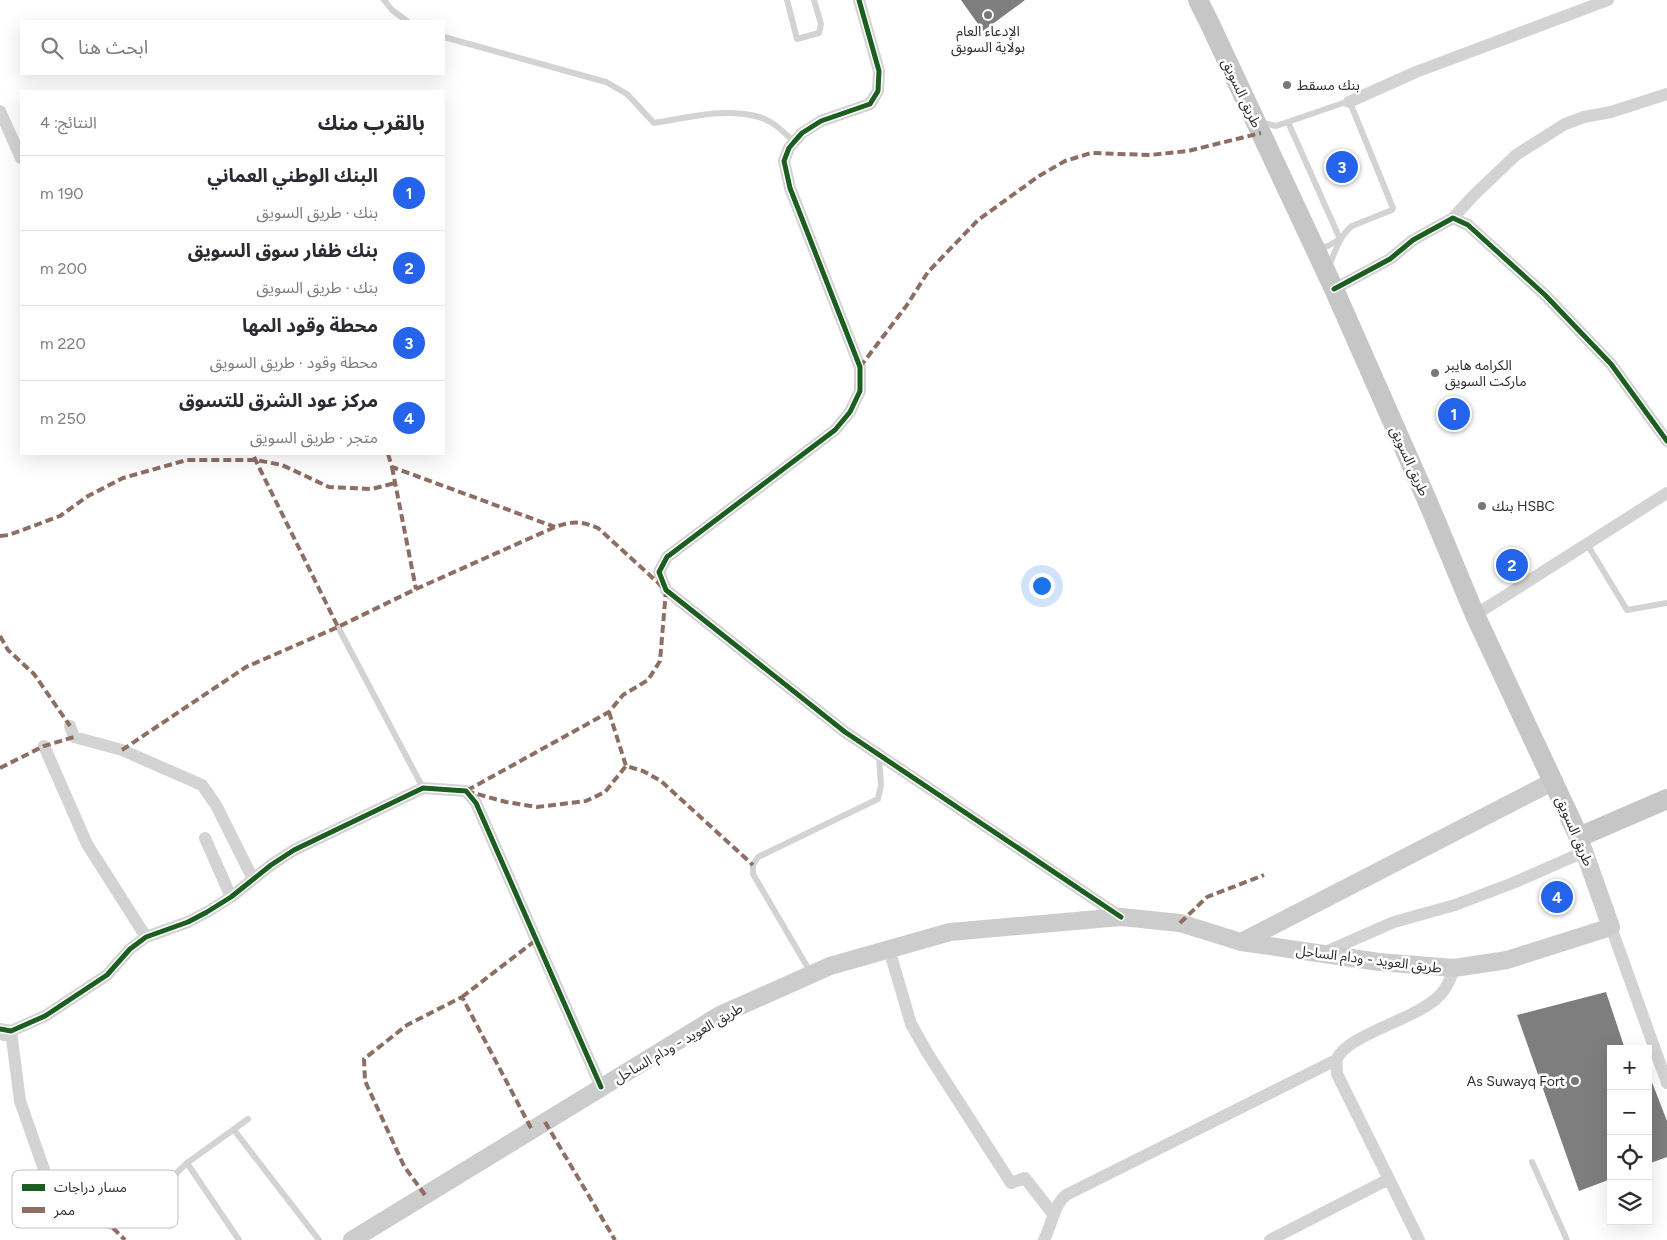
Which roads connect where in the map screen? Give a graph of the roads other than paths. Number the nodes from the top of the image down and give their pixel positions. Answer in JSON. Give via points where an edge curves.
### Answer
{"nodes":[{"id":1,"x":384,"y":0,"type":"edge"},
{"id":2,"x":787,"y":0,"type":"edge"},
{"id":3,"x":814,"y":0,"type":"edge"},
{"id":4,"x":859,"y":0,"type":"edge"},
{"id":5,"x":1198,"y":0,"type":"edge"},
{"id":6,"x":1608,"y":0,"type":"edge"},
{"id":7,"x":406,"y":20,"type":"edge"},
{"id":8,"x":445,"y":37,"type":"edge"},
{"id":9,"x":1667,"y":94,"type":"edge"},
{"id":10,"x":1349,"y":102,"type":"junction"},
{"id":11,"x":0,"y":111,"type":"edge"},
{"id":12,"x":1255,"y":120,"type":"junction"},
{"id":13,"x":1288,"y":122,"type":"junction"},
{"id":14,"x":1276,"y":126,"type":"junction"},
{"id":15,"x":794,"y":142,"type":"junction"},
{"id":16,"x":1265,"y":142,"type":"junction"},
{"id":17,"x":20,"y":156,"type":"edge"},
{"id":18,"x":1453,"y":218,"type":"junction"},
{"id":19,"x":1340,"y":239,"type":"junction"},
{"id":20,"x":1314,"y":247,"type":"junction"},
{"id":21,"x":1330,"y":280,"type":"junction"},
{"id":22,"x":1667,"y":442,"type":"edge"},
{"id":23,"x":1667,"y":493,"type":"edge"},
{"id":24,"x":1587,"y":544,"type":"junction"},
{"id":25,"x":1667,"y":603,"type":"edge"},
{"id":26,"x":1475,"y":615,"type":"junction"},
{"id":27,"x":338,"y":627,"type":"dead end"},
{"id":28,"x":70,"y":726,"type":"dead end"},
{"id":29,"x":44,"y":746,"type":"dead end"},
{"id":30,"x":879,"y":754,"type":"junction"},
{"id":31,"x":1554,"y":780,"type":"junction"},
{"id":32,"x":423,"y":788,"type":"junction"},
{"id":33,"x":1667,"y":799,"type":"edge"},
{"id":34,"x":205,"y":838,"type":"dead end"},
{"id":35,"x":1583,"y":844,"type":"junction"},
{"id":36,"x":254,"y":879,"type":"junction"},
{"id":37,"x":230,"y":897,"type":"junction"},
{"id":38,"x":1121,"y":917,"type":"junction"},
{"id":39,"x":1612,"y":927,"type":"junction"},
{"id":40,"x":146,"y":936,"type":"junction"},
{"id":41,"x":1242,"y":942,"type":"junction"},
{"id":42,"x":889,"y":949,"type":"junction"},
{"id":43,"x":1321,"y":954,"type":"junction"},
{"id":44,"x":1454,"y":968,"type":"junction"},
{"id":45,"x":811,"y":974,"type":"junction"},
{"id":46,"x":4,"y":1033,"type":"edge"},
{"id":47,"x":1336,"y":1060,"type":"junction"},
{"id":48,"x":1667,"y":1083,"type":"edge"},
{"id":49,"x":601,"y":1087,"type":"junction"},
{"id":50,"x":248,"y":1119,"type":"dead end"},
{"id":51,"x":234,"y":1130,"type":"junction"},
{"id":52,"x":1532,"y":1162,"type":"dead end"},
{"id":53,"x":187,"y":1163,"type":"junction"},
{"id":54,"x":43,"y":1170,"type":"edge"},
{"id":55,"x":178,"y":1172,"type":"edge"},
{"id":56,"x":1389,"y":1179,"type":"junction"},
{"id":57,"x":1054,"y":1214,"type":"junction"},
{"id":58,"x":239,"y":1240,"type":"edge"},
{"id":59,"x":319,"y":1240,"type":"edge"},
{"id":60,"x":352,"y":1240,"type":"edge"},
{"id":61,"x":1044,"y":1240,"type":"edge"},
{"id":62,"x":1270,"y":1240,"type":"edge"},
{"id":63,"x":1419,"y":1240,"type":"edge"},
{"id":64,"x":1568,"y":1240,"type":"edge"}],
"edges":[{"from":1,"to":7,"type":"lane"},
{"from":2,"to":3,"type":"lane","via":[[797,40],[819,33],[821,24]]},
{"from":4,"to":15,"type":"street","via":[[879,71],[878,91],[870,104],[821,121]]},
{"from":5,"to":12,"type":"main road","name":"طريق السويق"},
{"from":6,"to":10,"type":"street","via":[[1416,72]]},
{"from":8,"to":15,"type":"lane","via":[[606,82],[627,94],[654,123],[733,113],[760,117],[779,127]]},
{"from":9,"to":18,"type":"street","via":[[1565,124],[1516,156]]},
{"from":10,"to":13,"type":"lane"},
{"from":10,"to":19,"type":"lane","via":[[1393,208],[1352,226]]},
{"from":11,"to":17,"type":"street"},
{"from":12,"to":14,"type":"lane"},
{"from":12,"to":16,"type":"main road","name":"طريق السويق"},
{"from":13,"to":14,"type":"lane"},
{"from":13,"to":19,"type":"lane"},
{"from":14,"to":16,"type":"lane","via":[[1269,131]]},
{"from":15,"to":30,"type":"street","via":[[784,161],[790,188],[860,367],[860,391],[850,412],[835,430],[667,557],[660,572],[666,590],[845,732]]},
{"from":16,"to":20,"type":"main road","name":"طريق السويق"},
{"from":18,"to":21,"type":"street","via":[[1413,240],[1390,259]]},
{"from":18,"to":22,"type":"street","via":[[1468,225],[1545,295],[1611,364]]},
{"from":19,"to":20,"type":"lane","via":[[1328,246]]},
{"from":19,"to":21,"type":"lane"},
{"from":20,"to":21,"type":"main road","name":"طريق السويق"},
{"from":21,"to":26,"type":"main road","name":"طريق السويق"},
{"from":23,"to":24,"type":"street"},
{"from":24,"to":25,"type":"lane","via":[[1627,610]]},
{"from":24,"to":26,"type":"street"},
{"from":26,"to":31,"type":"main road","name":"طريق السويق"},
{"from":27,"to":32,"type":"lane"},
{"from":28,"to":36,"type":"street","via":[[74,737],[122,750],[202,785],[216,805]]},
{"from":29,"to":40,"type":"street","via":[[87,844]]},
{"from":30,"to":38,"type":"street"},
{"from":30,"to":45,"type":"lane","via":[[881,785],[878,799],[758,857],[753,865],[752,874]]},
{"from":31,"to":35,"type":"main road","name":"طريق السويق"},
{"from":31,"to":41,"type":"main road"},
{"from":32,"to":36,"type":"street","via":[[294,850]]},
{"from":32,"to":49,"type":"street","via":[[466,790],[476,803]]},
{"from":33,"to":35,"type":"main road"},
{"from":34,"to":37,"type":"street"},
{"from":35,"to":39,"type":"main road","name":"طريق السويق"},
{"from":35,"to":43,"type":"street","via":[[1513,883],[1394,922]]},
{"from":36,"to":37,"type":"street"},
{"from":37,"to":40,"type":"street","via":[[188,922]]},
{"from":38,"to":41,"type":"main road","name":"طريق العويد - ودام الساحل","via":[[1180,923]]},
{"from":38,"to":42,"type":"main road","name":"طريق العويد - ودام الساحل","via":[[950,932]]},
{"from":39,"to":44,"type":"main road","name":"طريق العويد - ودام الساحل","via":[[1508,960]]},
{"from":39,"to":48,"type":"street"},
{"from":40,"to":46,"type":"street","via":[[93,986],[45,1016]]},
{"from":41,"to":43,"type":"main road","name":"طريق العويد - ودام الساحل"},
{"from":42,"to":45,"type":"main road","name":"طريق العويد - ودام الساحل"},
{"from":42,"to":57,"type":"street","via":[[911,1024],[928,1054],[1010,1183],[1025,1178]]},
{"from":43,"to":44,"type":"main road","name":"طريق العويد - ودام الساحل"},
{"from":44,"to":47,"type":"street","via":[[1450,981],[1427,1006],[1345,1047]]},
{"from":45,"to":49,"type":"main road","name":"طريق العويد - ودام الساحل","via":[[720,1014]]},
{"from":46,"to":54,"type":"street","via":[[20,1101]]},
{"from":47,"to":56,"type":"street","via":[[1337,1074]]},
{"from":47,"to":57,"type":"street","via":[[1066,1195],[1059,1201]]},
{"from":49,"to":60,"type":"main road","name":"طريق العويد - ودام الساحل"},
{"from":50,"to":51,"type":"lane"},
{"from":51,"to":53,"type":"lane"},
{"from":51,"to":59,"type":"lane"},
{"from":52,"to":64,"type":"lane"},
{"from":53,"to":55,"type":"lane"},
{"from":53,"to":58,"type":"lane"},
{"from":56,"to":62,"type":"street"},
{"from":56,"to":63,"type":"street"},
{"from":57,"to":61,"type":"street"}]}
